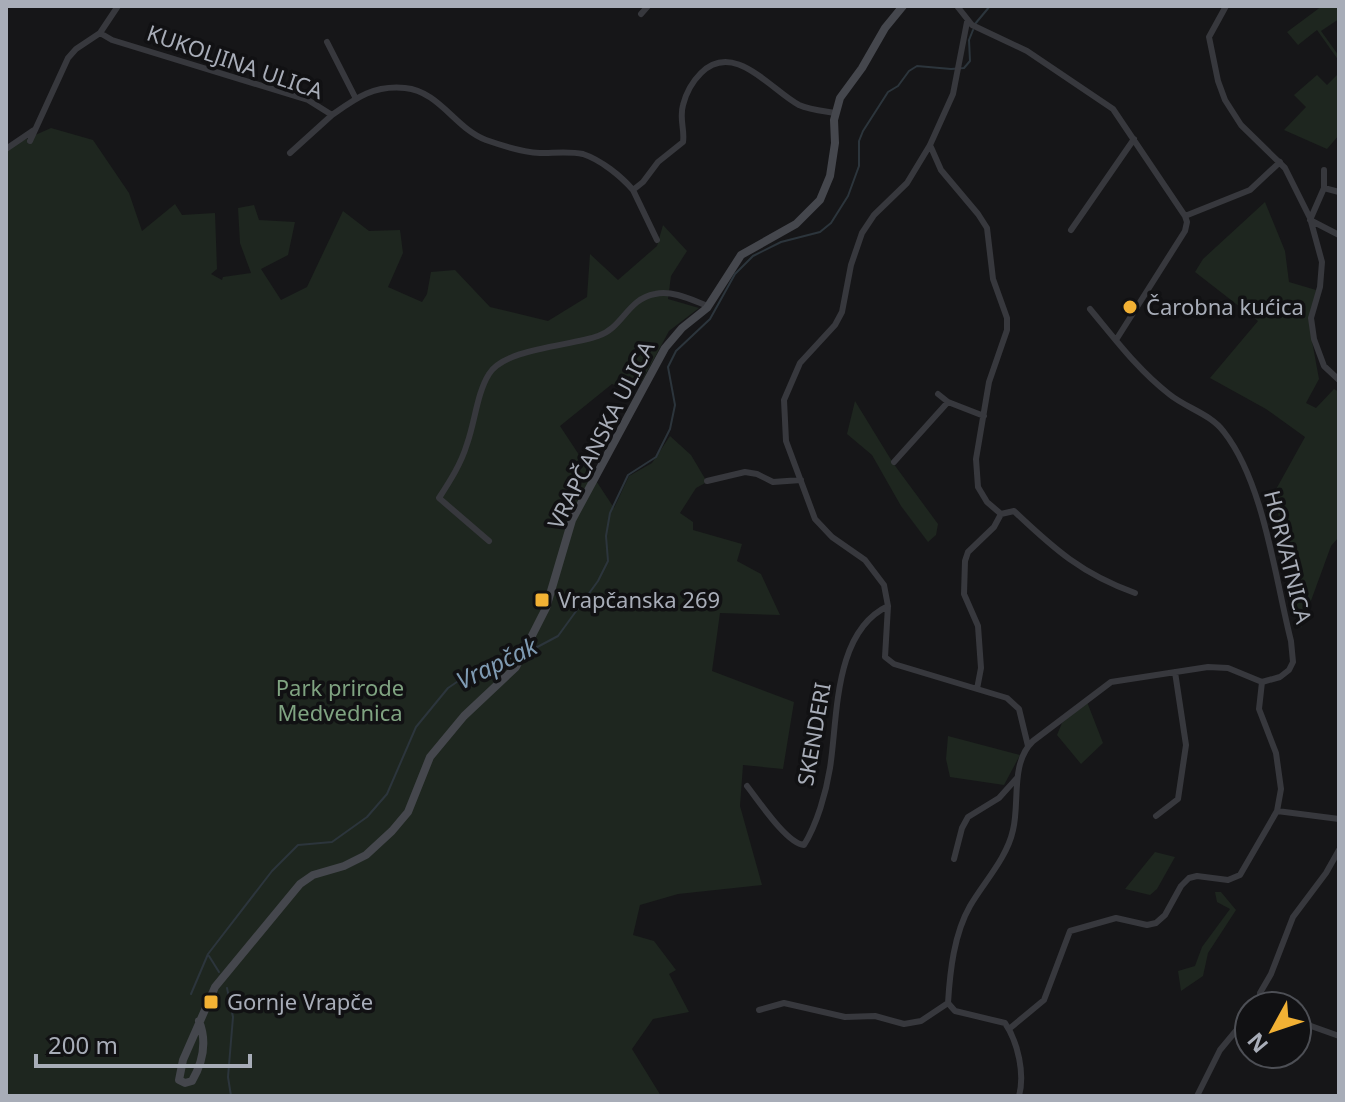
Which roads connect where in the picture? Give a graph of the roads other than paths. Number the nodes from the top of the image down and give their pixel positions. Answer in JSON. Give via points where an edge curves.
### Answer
{"nodes":[{"id":1,"x":118,"y":6,"type":"edge"},
{"id":2,"x":648,"y":6,"type":"edge"},
{"id":3,"x":903,"y":6,"type":"edge"},
{"id":4,"x":957,"y":6,"type":"edge"},
{"id":5,"x":1226,"y":6,"type":"edge"},
{"id":6,"x":641,"y":14,"type":"dead end"},
{"id":7,"x":972,"y":25,"type":"junction"},
{"id":8,"x":100,"y":33,"type":"junction"},
{"id":9,"x":327,"y":42,"type":"dead end"},
{"id":10,"x":355,"y":97,"type":"junction"},
{"id":11,"x":835,"y":113,"type":"junction"},
{"id":12,"x":332,"y":115,"type":"junction"},
{"id":13,"x":34,"y":130,"type":"junction"},
{"id":14,"x":1134,"y":139,"type":"junction"},
{"id":15,"x":30,"y":141,"type":"dead end"},
{"id":16,"x":930,"y":145,"type":"junction"},
{"id":17,"x":6,"y":149,"type":"edge"},
{"id":18,"x":290,"y":153,"type":"dead end"},
{"id":19,"x":1280,"y":162,"type":"junction"},
{"id":20,"x":1324,"y":170,"type":"dead end"},
{"id":21,"x":1324,"y":188,"type":"junction"},
{"id":22,"x":633,"y":190,"type":"junction"},
{"id":23,"x":1339,"y":192,"type":"edge"},
{"id":24,"x":1185,"y":216,"type":"junction"},
{"id":25,"x":1310,"y":220,"type":"junction"},
{"id":26,"x":1071,"y":230,"type":"dead end"},
{"id":27,"x":1339,"y":235,"type":"edge"},
{"id":28,"x":657,"y":240,"type":"dead end"},
{"id":29,"x":708,"y":306,"type":"junction"},
{"id":30,"x":1090,"y":309,"type":"dead end"},
{"id":31,"x":1116,"y":340,"type":"junction"},
{"id":32,"x":1339,"y":380,"type":"edge"},
{"id":33,"x":938,"y":394,"type":"dead end"},
{"id":34,"x":948,"y":402,"type":"junction"},
{"id":35,"x":984,"y":416,"type":"junction"},
{"id":36,"x":894,"y":462,"type":"dead end"},
{"id":37,"x":801,"y":480,"type":"junction"},
{"id":38,"x":707,"y":481,"type":"dead end"},
{"id":39,"x":1001,"y":514,"type":"junction"},
{"id":40,"x":489,"y":541,"type":"dead end"},
{"id":41,"x":1135,"y":593,"type":"dead end"},
{"id":42,"x":888,"y":606,"type":"junction"},
{"id":43,"x":1175,"y":672,"type":"junction"},
{"id":44,"x":1262,"y":682,"type":"junction"},
{"id":45,"x":977,"y":689,"type":"junction"},
{"id":46,"x":1028,"y":746,"type":"junction"},
{"id":47,"x":1017,"y":778,"type":"junction"},
{"id":48,"x":747,"y":786,"type":"dead end"},
{"id":49,"x":1277,"y":811,"type":"junction"},
{"id":50,"x":1156,"y":816,"type":"dead end"},
{"id":51,"x":1339,"y":819,"type":"edge"},
{"id":52,"x":1339,"y":850,"type":"edge"},
{"id":53,"x":954,"y":859,"type":"dead end"},
{"id":54,"x":1262,"y":990,"type":"edge"},
{"id":55,"x":948,"y":1003,"type":"junction"},
{"id":56,"x":759,"y":1010,"type":"dead end"},
{"id":57,"x":199,"y":1021,"type":"junction"},
{"id":58,"x":1313,"y":1027,"type":"edge"},
{"id":59,"x":1009,"y":1029,"type":"junction"},
{"id":60,"x":1233,"y":1034,"type":"edge"},
{"id":61,"x":1339,"y":1036,"type":"edge"},
{"id":62,"x":1019,"y":1096,"type":"edge"},
{"id":63,"x":1197,"y":1096,"type":"edge"}],
"edges":[{"from":1,"to":8,"type":"street"},
{"from":2,"to":6,"type":"street"},
{"from":3,"to":11,"type":"street","name":"VRAPČANSKA ULICA"},
{"from":4,"to":7,"type":"street"},
{"from":5,"to":19,"type":"street","via":[[1209,37],[1218,81],[1241,125]]},
{"from":7,"to":14,"type":"street","via":[[1027,51],[1101,99]]},
{"from":7,"to":16,"type":"street","via":[[953,94]]},
{"from":8,"to":12,"type":"street","name":"KUKOLJINA ULICA","via":[[308,100]]},
{"from":8,"to":13,"type":"street","via":[[68,58]]},
{"from":9,"to":10,"type":"street","name":"KUKOLJINA ULICA"},
{"from":10,"to":12,"type":"street","name":"KUKOLJINA ULICA"},
{"from":10,"to":22,"type":"street","name":"KUKOLJINA ULICA","via":[[414,89],[480,137],[527,152],[585,155]]},
{"from":11,"to":22,"type":"street","via":[[798,104],[745,67],[715,64],[686,95],[680,117],[683,142]]},
{"from":11,"to":29,"type":"street","name":"VRAPČANSKA ULICA","via":[[833,162],[820,200],[796,224],[741,255]]},
{"from":12,"to":18,"type":"street"},
{"from":13,"to":15,"type":"street"},
{"from":13,"to":17,"type":"street"},
{"from":14,"to":24,"type":"street"},
{"from":14,"to":26,"type":"street"},
{"from":16,"to":35,"type":"street","via":[[941,170],[987,228],[993,279],[1007,318]]},
{"from":16,"to":37,"type":"street","via":[[907,183],[869,222],[851,265],[842,312],[786,389],[784,432]]},
{"from":19,"to":24,"type":"street","via":[[1250,190]]},
{"from":19,"to":25,"type":"street"},
{"from":20,"to":21,"type":"street"},
{"from":21,"to":23,"type":"street"},
{"from":21,"to":25,"type":"street"},
{"from":22,"to":28,"type":"street"},
{"from":24,"to":31,"type":"street","via":[[1185,231]]},
{"from":25,"to":27,"type":"street"},
{"from":25,"to":32,"type":"street","via":[[1322,262],[1311,318],[1314,339],[1320,358]]},
{"from":29,"to":40,"type":"street","via":[[673,294],[652,294],[631,305],[603,335],[521,354],[488,375],[460,462],[439,498]]},
{"from":29,"to":57,"type":"street","name":"VRAPČANSKA ULICA","via":[[665,348],[572,520],[546,608],[516,667],[430,757],[403,820],[366,855],[300,884],[218,983]]},
{"from":30,"to":31,"type":"street","name":"HORVATNICA"},
{"from":31,"to":44,"type":"street","name":"HORVATNICA","via":[[1158,385],[1218,425],[1249,479],[1293,656],[1285,673]]},
{"from":33,"to":34,"type":"street"},
{"from":34,"to":35,"type":"street"},
{"from":34,"to":36,"type":"street"},
{"from":35,"to":39,"type":"street","via":[[977,482]]},
{"from":37,"to":38,"type":"street","via":[[773,482],[745,472]]},
{"from":37,"to":42,"type":"street","via":[[815,519],[874,569]]},
{"from":39,"to":41,"type":"street","via":[[1014,511],[1069,561]]},
{"from":39,"to":45,"type":"street","via":[[965,561],[964,594],[978,626]]},
{"from":42,"to":45,"type":"street","via":[[883,651],[889,661]]},
{"from":42,"to":48,"type":"street","name":"SKENDERI","via":[[866,622],[853,641],[835,707],[827,783],[804,845],[788,836]]},
{"from":43,"to":44,"type":"street","via":[[1219,667]]},
{"from":43,"to":46,"type":"street","via":[[1111,682]]},
{"from":43,"to":50,"type":"street","via":[[1186,757],[1178,799]]},
{"from":44,"to":49,"type":"street","via":[[1259,709],[1281,773]]},
{"from":45,"to":46,"type":"street","via":[[1014,704]]},
{"from":46,"to":47,"type":"street"},
{"from":47,"to":53,"type":"street","via":[[999,798],[968,817]]},
{"from":47,"to":55,"type":"street","via":[[1013,832],[966,914],[953,958]]},
{"from":49,"to":51,"type":"street"},
{"from":49,"to":59,"type":"street","via":[[1236,878],[1189,878],[1156,923],[1116,918],[1067,934],[1044,1000]]},
{"from":52,"to":54,"type":"street","via":[[1293,917]]},
{"from":55,"to":56,"type":"street","via":[[910,1023],[845,1017],[784,1003]]},
{"from":55,"to":59,"type":"street","via":[[955,1011],[1002,1022]]},
{"from":57,"to":57,"type":"street","name":"VRAPČANSKA ULICA","via":[[179,1075],[185,1083],[192,1081],[203,1053]]},
{"from":58,"to":61,"type":"street"},
{"from":59,"to":62,"type":"street","via":[[1017,1048]]},
{"from":60,"to":63,"type":"street"}]}
